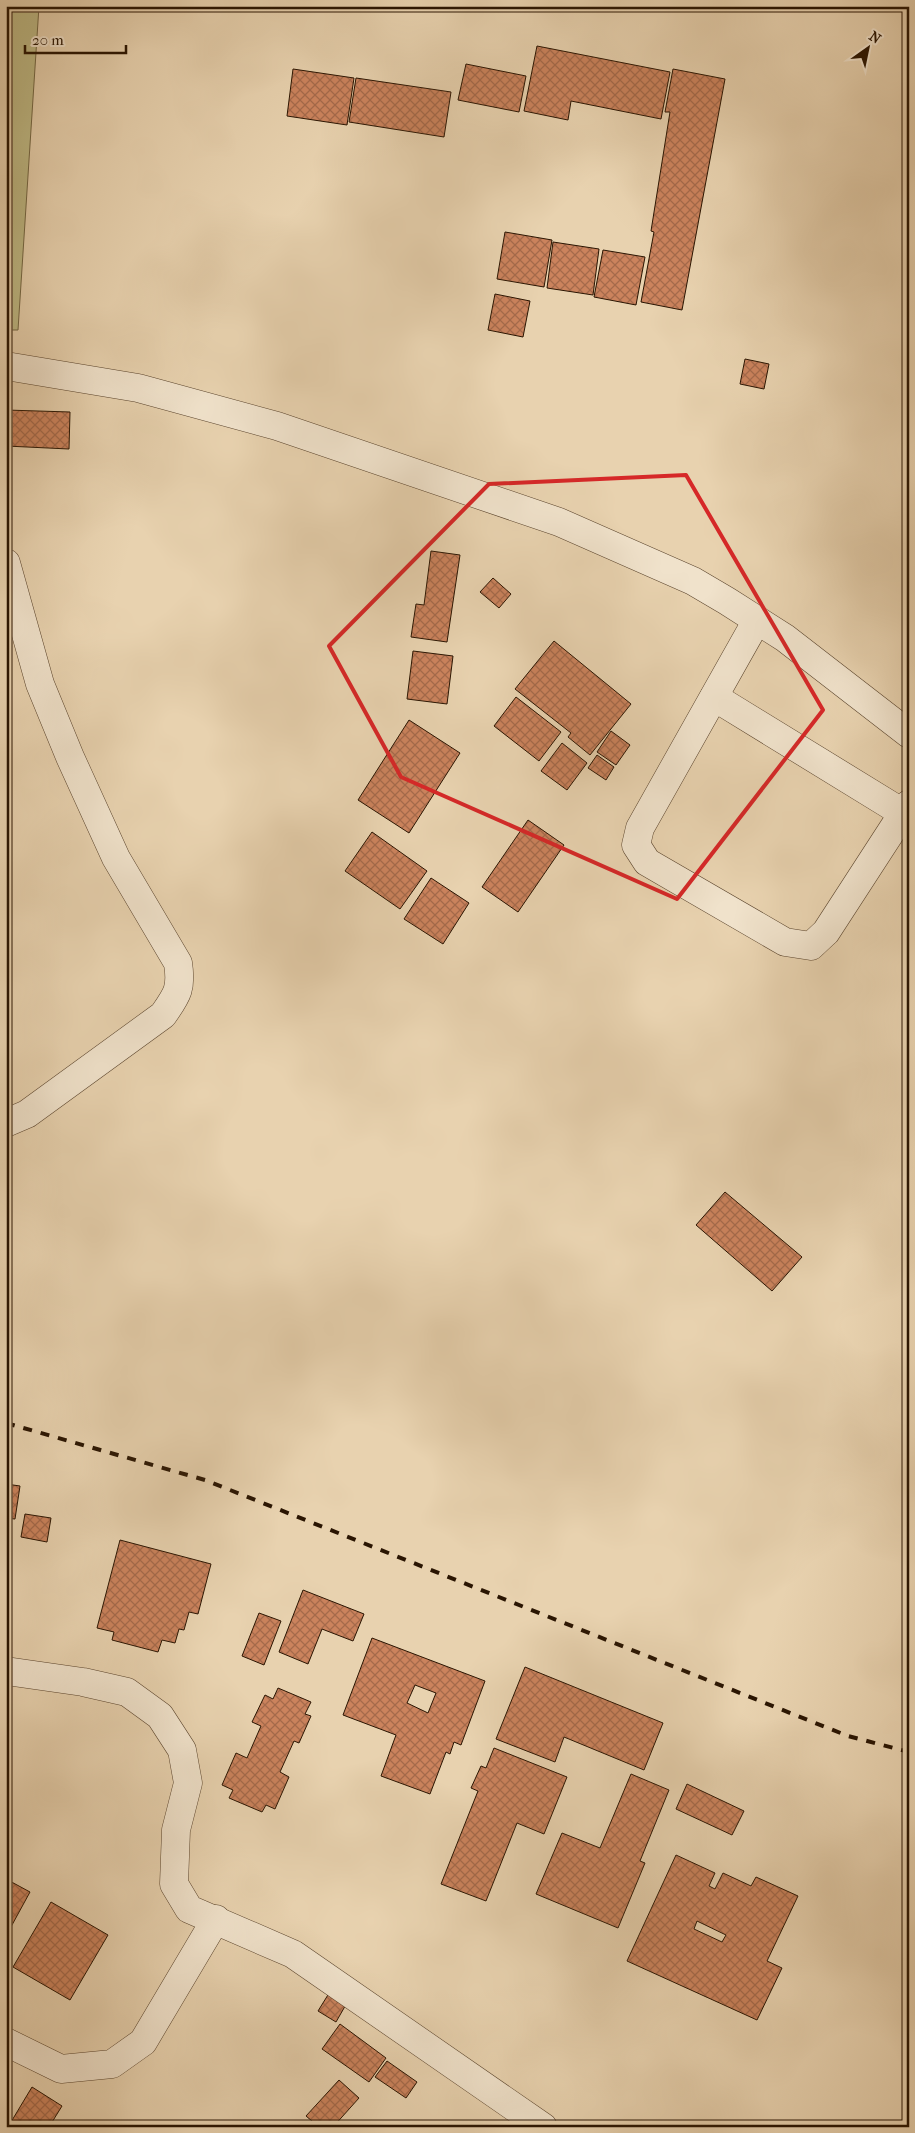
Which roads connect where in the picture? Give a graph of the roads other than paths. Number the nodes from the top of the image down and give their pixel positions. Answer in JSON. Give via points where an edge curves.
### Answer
{"nodes":[{"id":1,"x":6,"y":366,"type":"edge"},
{"id":2,"x":6,"y":562,"type":"edge"},
{"id":3,"x":757,"y":620,"type":"junction"},
{"id":4,"x":714,"y":697,"type":"junction"},
{"id":5,"x":909,"y":734,"type":"edge"},
{"id":6,"x":906,"y":808,"type":"edge"},
{"id":7,"x":6,"y":1123,"type":"edge"},
{"id":8,"x":6,"y":1671,"type":"edge"},
{"id":9,"x":216,"y":1920,"type":"junction"},
{"id":10,"x":6,"y":2042,"type":"edge"},
{"id":11,"x":543,"y":2127,"type":"edge"}],
"edges":[{"from":1,"to":3,"type":"street","via":[[138,388],[277,426],[395,465],[559,522],[693,581]]},
{"from":2,"to":7,"type":"street","via":[[40,684],[70,757],[116,858],[178,963],[181,980],[178,992],[163,1015],[27,1114]]},
{"from":3,"to":4,"type":"street"},
{"from":3,"to":5,"type":"street"},
{"from":4,"to":6,"type":"street"},
{"from":4,"to":6,"type":"street","via":[[640,828],[636,845],[647,862],[785,942],[810,946],[826,932]]},
{"from":8,"to":9,"type":"street","via":[[127,1692],[160,1716],[182,1750],[188,1783],[176,1830],[174,1884],[190,1909]]},
{"from":9,"to":10,"type":"street","via":[[143,2042],[112,2064],[61,2069]]},
{"from":9,"to":11,"type":"street","via":[[293,1954]]}]}
